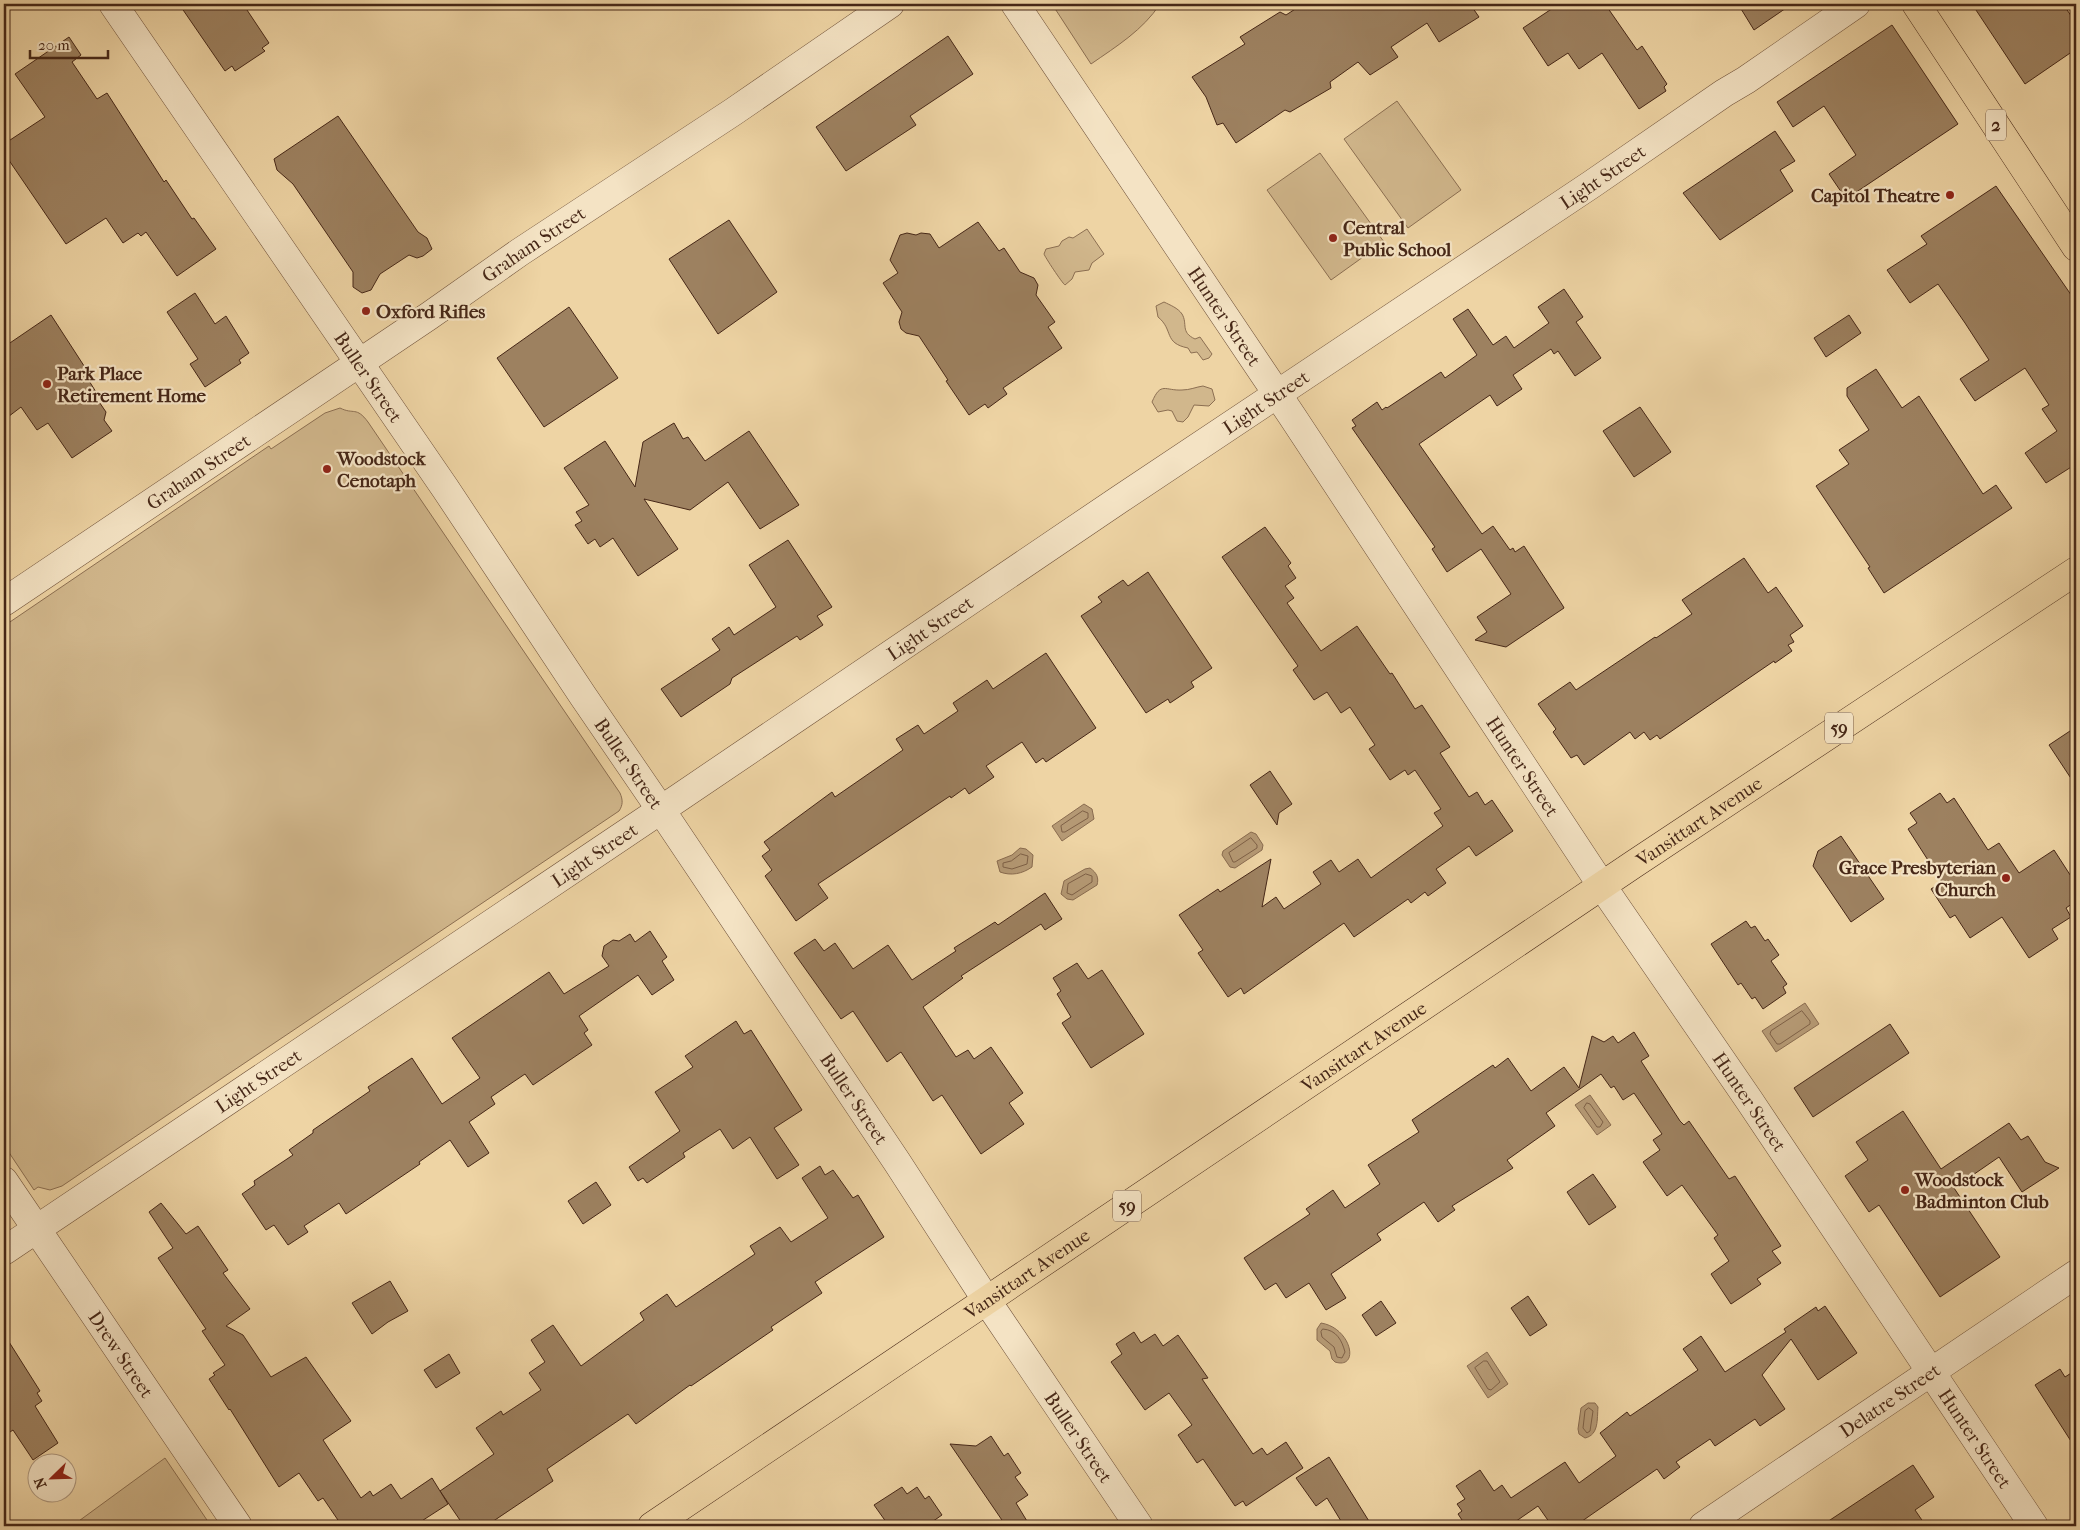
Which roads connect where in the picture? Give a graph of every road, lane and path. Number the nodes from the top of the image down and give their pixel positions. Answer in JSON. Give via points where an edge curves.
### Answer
{"nodes":[{"id":1,"x":113,"y":4,"type":"edge"},
{"id":2,"x":890,"y":4,"type":"edge"},
{"id":3,"x":1015,"y":4,"type":"edge"},
{"id":4,"x":1856,"y":4,"type":"edge"},
{"id":5,"x":1916,"y":4,"type":"edge"},
{"id":6,"x":2076,"y":247,"type":"edge"},
{"id":7,"x":359,"y":362,"type":"junction"},
{"id":8,"x":1277,"y":394,"type":"junction"},
{"id":9,"x":2076,"y":571,"type":"edge"},
{"id":10,"x":4,"y":602,"type":"edge"},
{"id":11,"x":661,"y":810,"type":"junction"},
{"id":12,"x":1602,"y":886,"type":"junction"},
{"id":13,"x":4,"y":1181,"type":"edge"},
{"id":14,"x":36,"y":1229,"type":"junction"},
{"id":15,"x":4,"y":1251,"type":"edge"},
{"id":16,"x":2076,"y":1274,"type":"edge"},
{"id":17,"x":987,"y":1301,"type":"junction"},
{"id":18,"x":1931,"y":1372,"type":"junction"},
{"id":19,"x":238,"y":1526,"type":"edge"},
{"id":20,"x":652,"y":1526,"type":"edge"},
{"id":21,"x":1139,"y":1526,"type":"edge"},
{"id":22,"x":1703,"y":1526,"type":"edge"},
{"id":23,"x":2034,"y":1526,"type":"edge"}],
"edges":[{"from":1,"to":7,"type":"street","name":"Buller Street"},
{"from":2,"to":7,"type":"street","name":"Graham Street"},
{"from":3,"to":8,"type":"street","name":"Hunter Street"},
{"from":4,"to":8,"type":"street","name":"Light Street"},
{"from":5,"to":6,"type":"main road","number":"2"},
{"from":7,"to":10,"type":"street","name":"Graham Street"},
{"from":7,"to":11,"type":"street","name":"Buller Street"},
{"from":8,"to":11,"type":"street","name":"Light Street"},
{"from":8,"to":12,"type":"street","name":"Hunter Street"},
{"from":9,"to":12,"type":"main road","name":"Vansittart Avenue","number":"59"},
{"from":11,"to":14,"type":"street","name":"Light Street"},
{"from":11,"to":17,"type":"street","name":"Buller Street"},
{"from":12,"to":17,"type":"main road","name":"Vansittart Avenue","number":"59"},
{"from":12,"to":18,"type":"street","name":"Hunter Street"},
{"from":13,"to":14,"type":"street","name":"Drew Street"},
{"from":14,"to":15,"type":"street","name":"Light Street"},
{"from":14,"to":19,"type":"street","name":"Drew Street"},
{"from":16,"to":18,"type":"street","name":"Delatre Street"},
{"from":17,"to":20,"type":"main road","name":"Vansittart Avenue","number":"59"},
{"from":17,"to":21,"type":"street","name":"Buller Street"},
{"from":18,"to":22,"type":"street","name":"Delatre Street"},
{"from":18,"to":23,"type":"street","name":"Hunter Street"}]}
